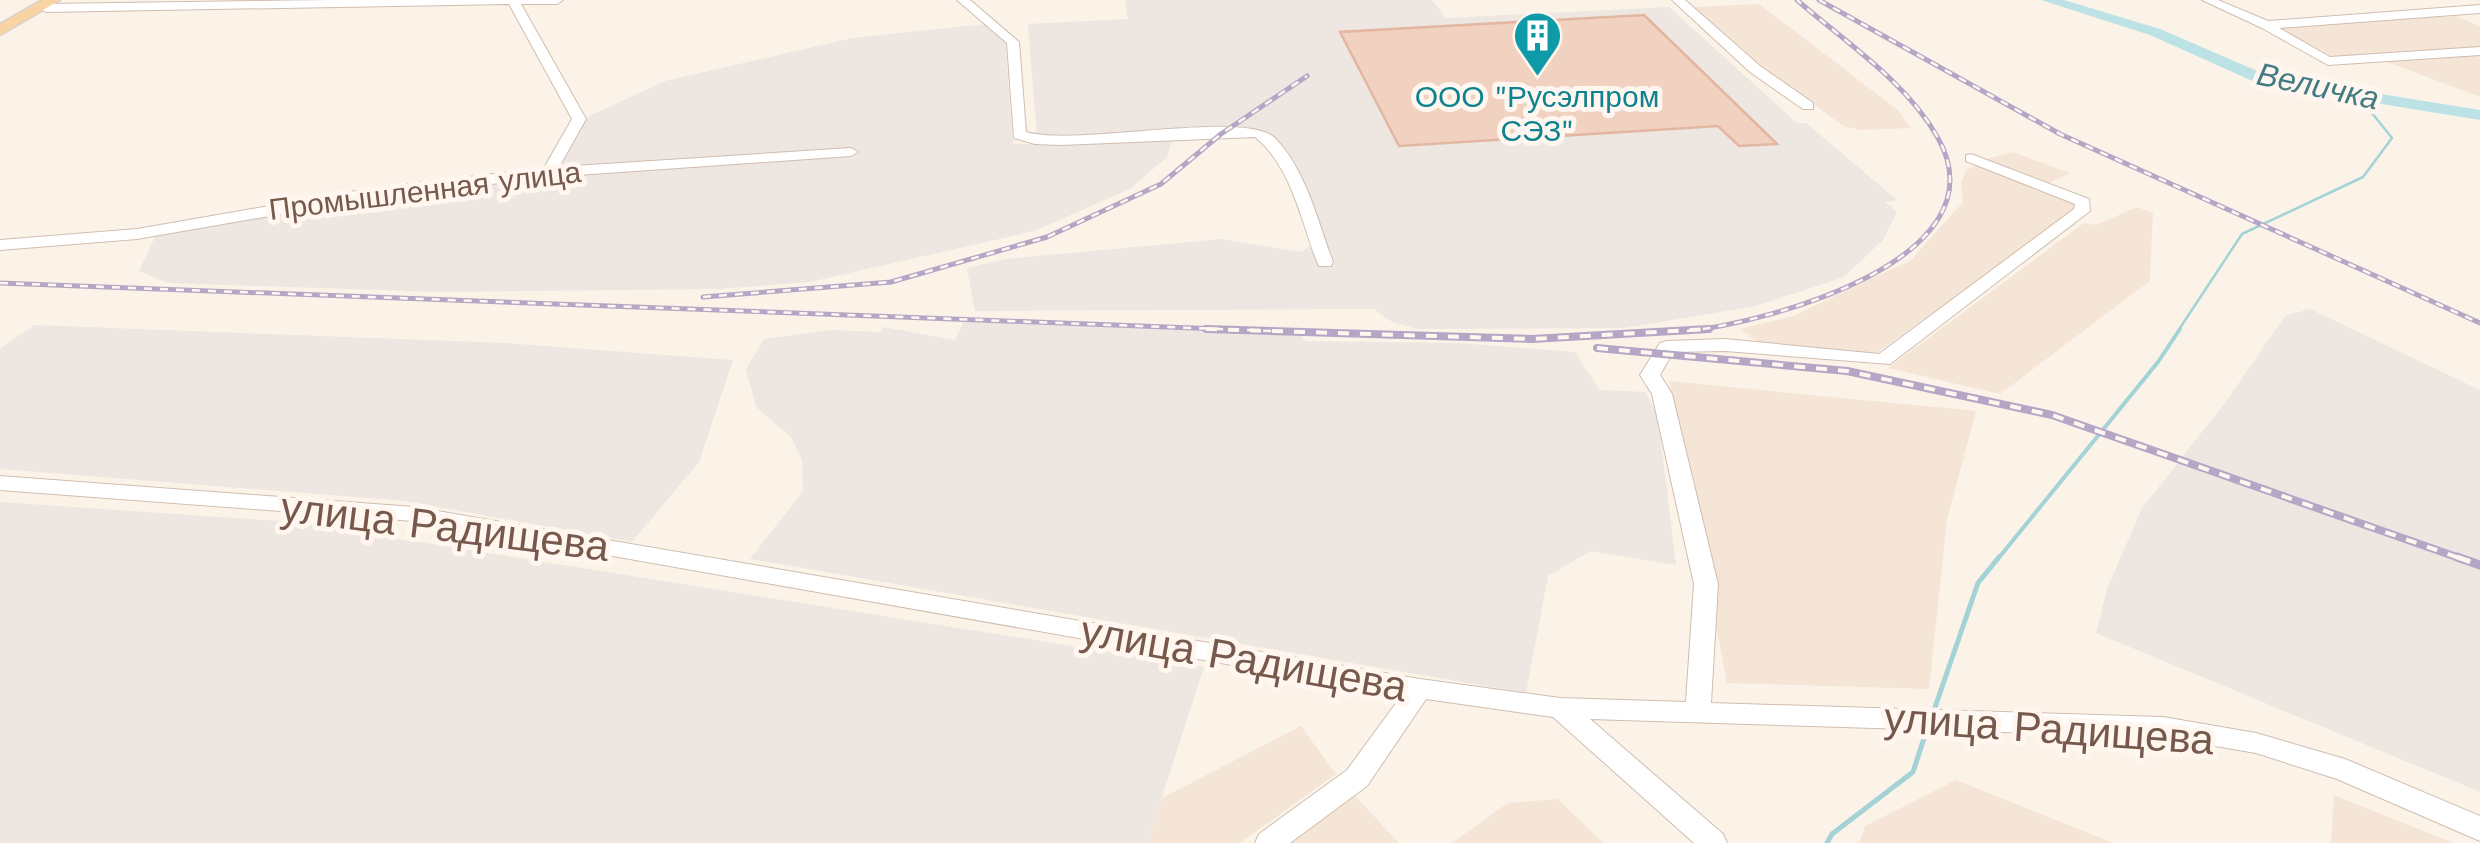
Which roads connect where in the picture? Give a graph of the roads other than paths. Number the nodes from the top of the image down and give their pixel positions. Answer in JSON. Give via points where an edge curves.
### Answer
{"nodes":[{"id":1,"x":557,"y":0,"type":"edge"},
{"id":2,"x":963,"y":0,"type":"edge"},
{"id":3,"x":1678,"y":0,"type":"edge"},
{"id":4,"x":2208,"y":0,"type":"edge"},
{"id":5,"x":513,"y":1,"type":"edge"},
{"id":6,"x":49,"y":4,"type":"edge"},
{"id":7,"x":2480,"y":9,"type":"edge"},
{"id":8,"x":2266,"y":25,"type":"junction"},
{"id":9,"x":0,"y":30,"type":"edge"},
{"id":10,"x":2480,"y":51,"type":"edge"},
{"id":11,"x":1808,"y":106,"type":"dead end"},
{"id":12,"x":851,"y":152,"type":"dead end"},
{"id":13,"x":1971,"y":158,"type":"dead end"},
{"id":14,"x":549,"y":172,"type":"junction"},
{"id":15,"x":0,"y":246,"type":"edge"},
{"id":16,"x":1325,"y":262,"type":"dead end"},
{"id":17,"x":0,"y":483,"type":"edge"},
{"id":18,"x":1420,"y":689,"type":"junction"},
{"id":19,"x":1560,"y":708,"type":"junction"},
{"id":20,"x":1698,"y":714,"type":"junction"},
{"id":21,"x":2480,"y":829,"type":"edge"},
{"id":22,"x":1268,"y":843,"type":"edge"},
{"id":23,"x":1713,"y":843,"type":"edge"}],
"edges":[{"from":1,"to":5,"type":"street"},
{"from":2,"to":16,"type":"street","via":[[1014,42],[1019,135],[1055,142],[1259,134],[1290,172]]},
{"from":3,"to":11,"type":"street"},
{"from":4,"to":8,"type":"street"},
{"from":5,"to":6,"type":"street"},
{"from":5,"to":14,"type":"street","via":[[579,119]]},
{"from":6,"to":9,"type":"main road"},
{"from":7,"to":8,"type":"street"},
{"from":8,"to":10,"type":"street","via":[[2328,61]]},
{"from":12,"to":14,"type":"street","name":"Промышленная улица"},
{"from":13,"to":20,"type":"street","via":[[2083,202],[2082,211],[1884,360],[1725,345],[1667,347],[1650,375],[1662,394],[1706,584]]},
{"from":14,"to":15,"type":"street","name":"Промышленная улица","via":[[367,194],[137,234]]},
{"from":17,"to":18,"type":"street","name":"улица Радищева","via":[[414,514]]},
{"from":18,"to":19,"type":"street","name":"улица Радищева"},
{"from":18,"to":22,"type":"street","via":[[1357,778]]},
{"from":19,"to":20,"type":"street","name":"улица Радищева"},
{"from":19,"to":23,"type":"street"},
{"from":20,"to":21,"type":"street","name":"улица Радищева","via":[[2163,728],[2256,743],[2345,770]]}]}
